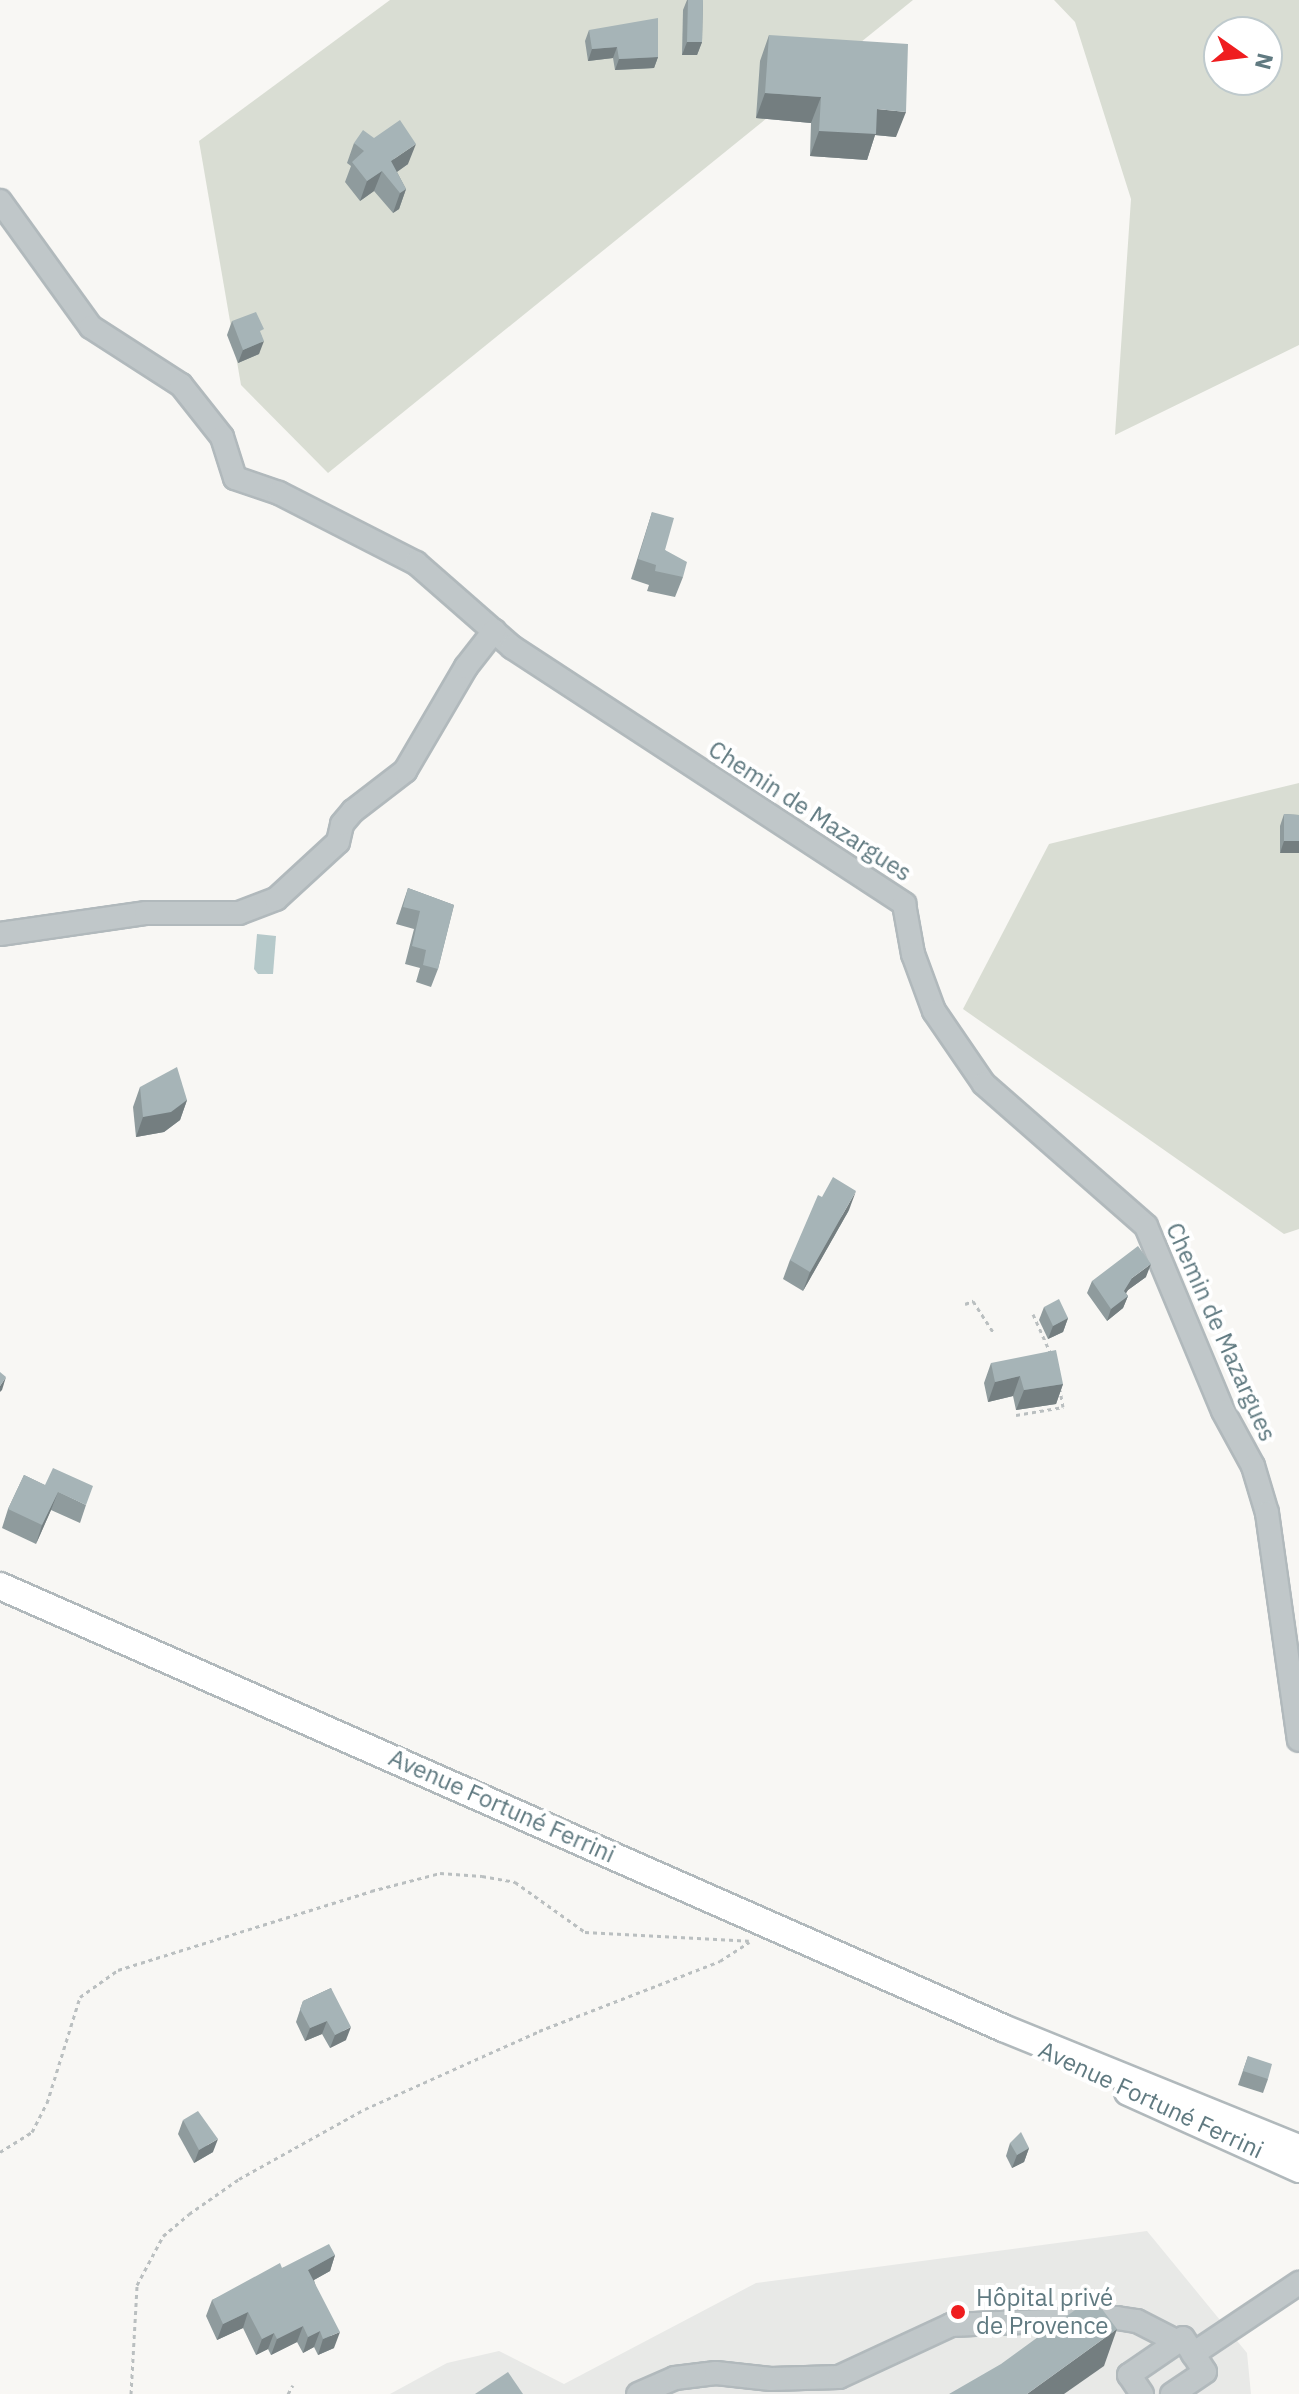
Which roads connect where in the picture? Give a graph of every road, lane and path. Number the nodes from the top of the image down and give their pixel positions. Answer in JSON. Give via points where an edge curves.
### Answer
{"nodes":[{"id":1,"x":0,"y":201,"type":"edge"},
{"id":2,"x":494,"y":631,"type":"junction"},
{"id":3,"x":0,"y":934,"type":"edge"},
{"id":4,"x":965,"y":1304,"type":"dead end"},
{"id":5,"x":1033,"y":1314,"type":"dead end"},
{"id":6,"x":994,"y":1333,"type":"dead end"},
{"id":7,"x":1054,"y":1362,"type":"edge"},
{"id":8,"x":1057,"y":1377,"type":"edge"},
{"id":9,"x":1016,"y":1415,"type":"dead end"},
{"id":10,"x":0,"y":1586,"type":"edge"},
{"id":11,"x":1299,"y":1740,"type":"edge"},
{"id":12,"x":753,"y":1930,"type":"junction"},
{"id":13,"x":1003,"y":2028,"type":"junction"},
{"id":14,"x":1299,"y":2148,"type":"edge"},
{"id":15,"x":0,"y":2152,"type":"edge"},
{"id":16,"x":1299,"y":2169,"type":"edge"},
{"id":17,"x":1299,"y":2283,"type":"edge"},
{"id":18,"x":1186,"y":2348,"type":"junction"},
{"id":19,"x":293,"y":2385,"type":"dead end"},
{"id":20,"x":1141,"y":2393,"type":"edge"},
{"id":21,"x":131,"y":2394,"type":"edge"},
{"id":22,"x":288,"y":2394,"type":"edge"},
{"id":23,"x":638,"y":2394,"type":"edge"},
{"id":24,"x":1172,"y":2394,"type":"edge"}],
"edges":[{"from":1,"to":2,"type":"street","name":"Chemin de Mazargues","via":[[91,327],[181,385],[222,437],[235,478],[279,493],[416,563]]},
{"from":2,"to":3,"type":"street","via":[[466,667],[405,771],[353,811],[342,824],[338,842],[276,899],[239,913],[146,913]]},
{"from":2,"to":11,"type":"street","name":"Chemin de Mazargues","via":[[904,904],[913,954],[934,1011],[984,1084],[1146,1226],[1223,1411],[1253,1466],[1267,1513]]},
{"from":4,"to":6,"type":"path","via":[[973,1301]]},
{"from":5,"to":7,"type":"path"},
{"from":8,"to":9,"type":"path","via":[[1063,1407]]},
{"from":10,"to":12,"type":"main road","name":"Avenue Fortuné Ferrini"},
{"from":12,"to":13,"type":"main road","name":"Avenue Fortuné Ferrini"},
{"from":12,"to":15,"type":"path","via":[[585,1932],[515,1882],[482,1876],[440,1873],[371,1891],[118,1970],[80,1997],[47,2103],[32,2132]]},
{"from":12,"to":21,"type":"path","via":[[720,1961],[539,2031],[365,2109],[239,2179],[189,2214],[163,2236],[137,2285]]},
{"from":13,"to":14,"type":"main road","name":"Avenue Fortuné Ferrini"},
{"from":13,"to":16,"type":"main road","name":"Avenue Fortuné Ferrini","via":[[1171,2115]]},
{"from":17,"to":18,"type":"street"},
{"from":18,"to":20,"type":"street","via":[[1129,2375]]},
{"from":18,"to":23,"type":"street","via":[[1137,2321],[1117,2318],[951,2325],[839,2377],[771,2379],[716,2373],[675,2378]]},
{"from":18,"to":24,"type":"street","via":[[1205,2372]]},
{"from":19,"to":22,"type":"path"}]}
